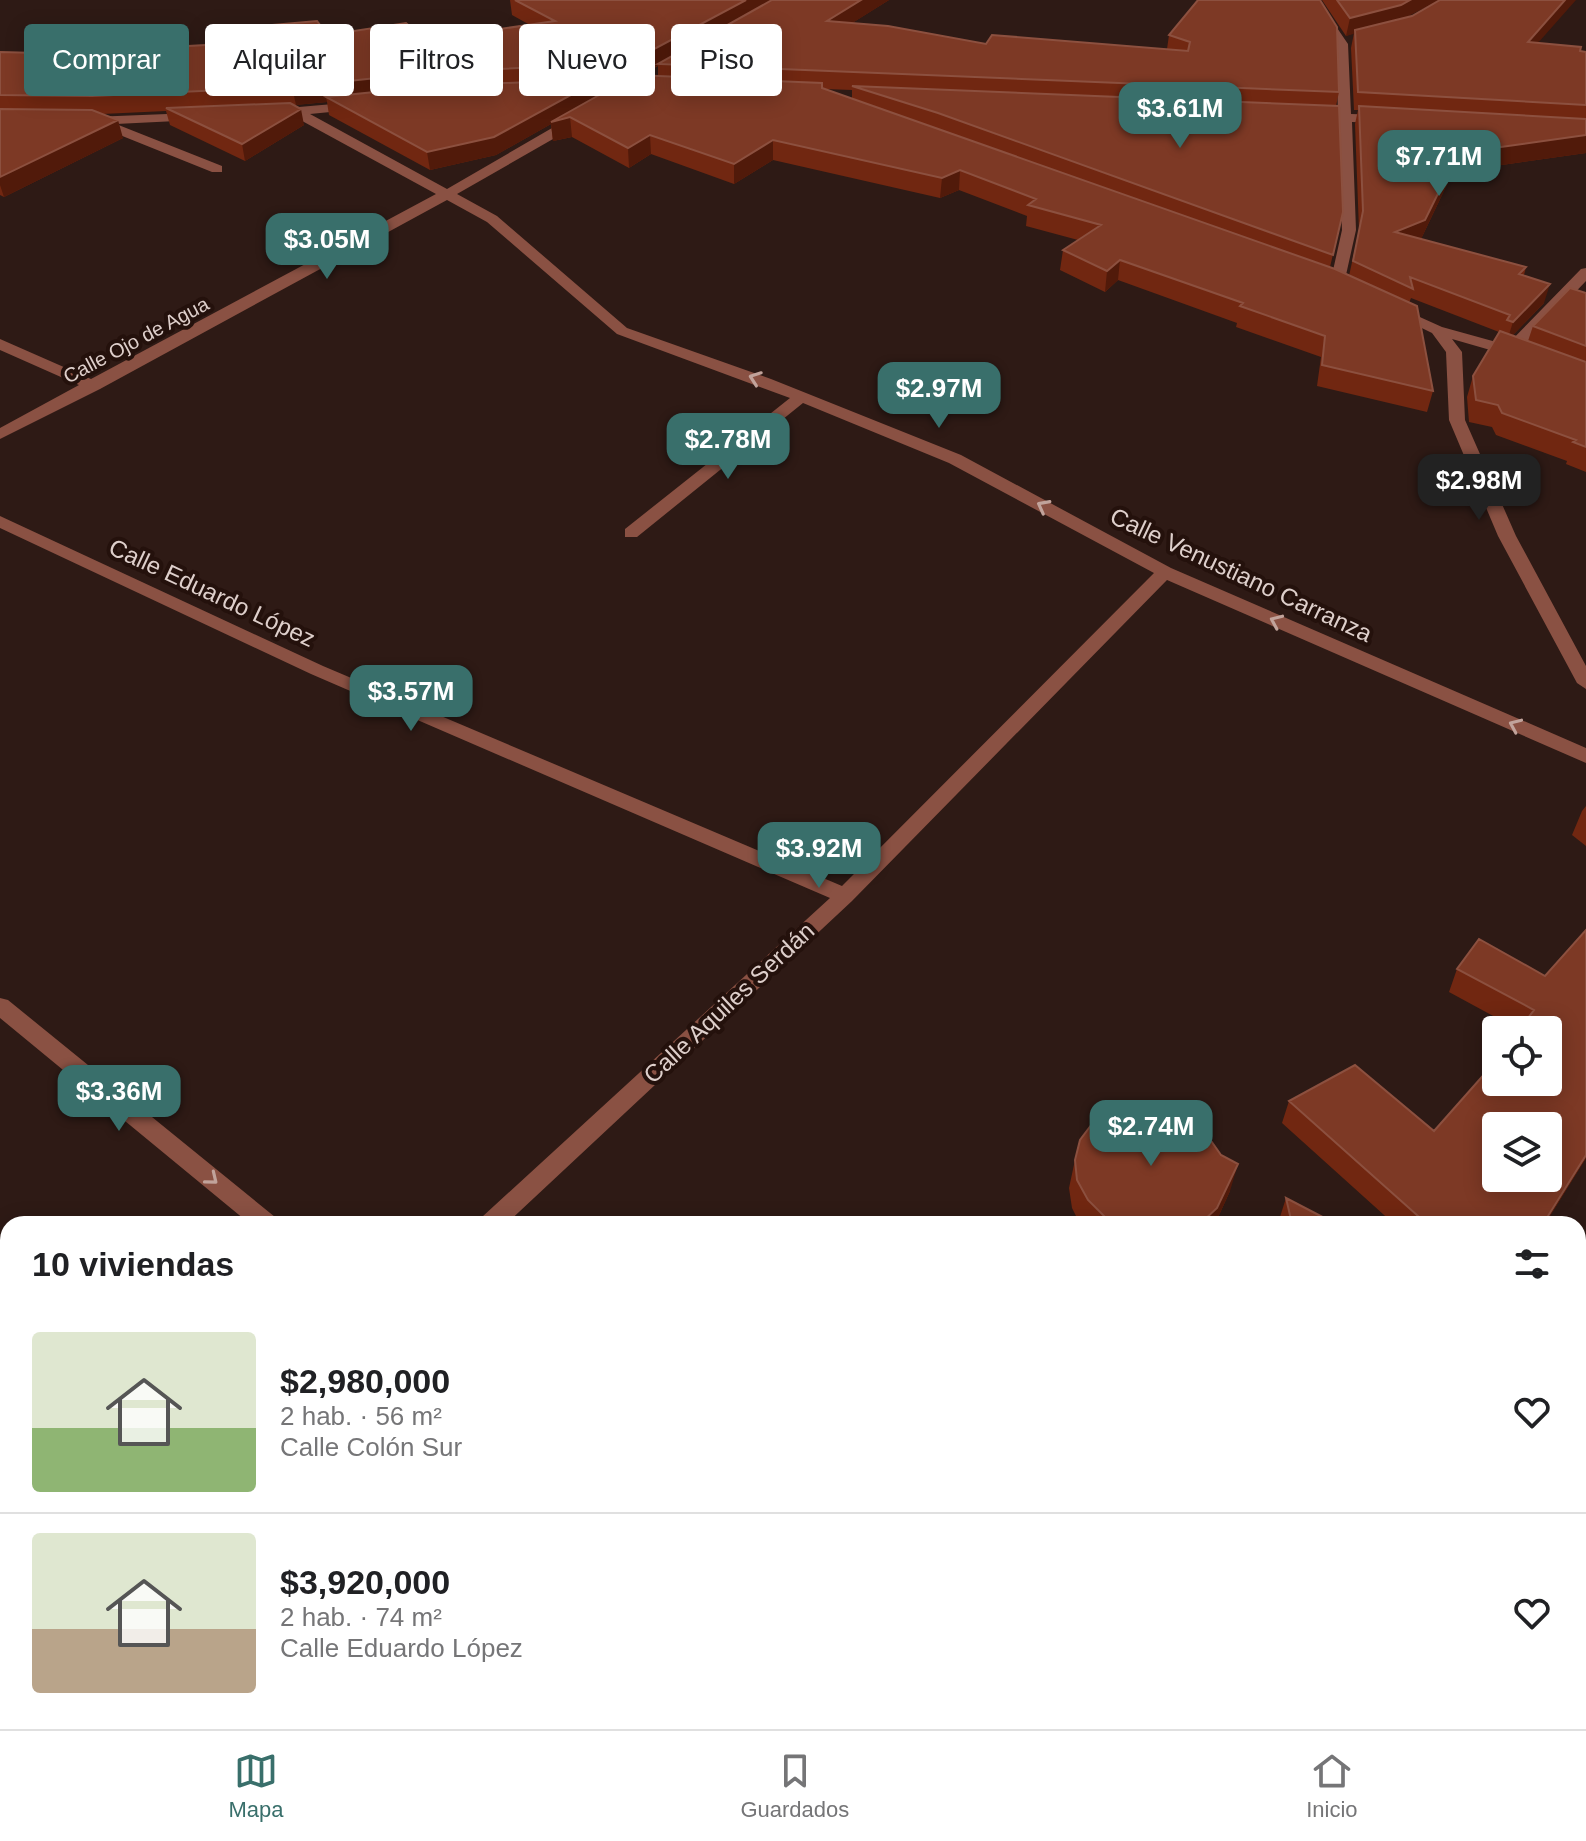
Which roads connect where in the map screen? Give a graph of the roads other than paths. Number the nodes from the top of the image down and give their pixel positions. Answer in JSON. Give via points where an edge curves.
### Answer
{"nodes":[{"id":1,"x":1312,"y":0,"type":"edge"},
{"id":2,"x":1357,"y":40,"type":"edge"},
{"id":3,"x":1342,"y":44,"type":"junction"},
{"id":4,"x":373,"y":104,"type":"edge"},
{"id":5,"x":593,"y":111,"type":"edge"},
{"id":6,"x":296,"y":112,"type":"junction"},
{"id":7,"x":265,"y":114,"type":"edge"},
{"id":8,"x":204,"y":116,"type":"edge"},
{"id":9,"x":1298,"y":116,"type":"edge"},
{"id":10,"x":1346,"y":117,"type":"junction"},
{"id":11,"x":1393,"y":119,"type":"edge"},
{"id":12,"x":217,"y":169,"type":"dead end"},
{"id":13,"x":449,"y":193,"type":"junction"},
{"id":14,"x":1586,"y":272,"type":"edge"},
{"id":15,"x":1337,"y":285,"type":"edge"},
{"id":16,"x":1380,"y":304,"type":"edge"},
{"id":17,"x":1437,"y":330,"type":"junction"},
{"id":18,"x":0,"y":344,"type":"edge"},
{"id":19,"x":1511,"y":350,"type":"junction"},
{"id":20,"x":1536,"y":360,"type":"edge"},
{"id":21,"x":94,"y":386,"type":"junction"},
{"id":22,"x":800,"y":397,"type":"junction"},
{"id":23,"x":0,"y":434,"type":"edge"},
{"id":24,"x":0,"y":521,"type":"edge"},
{"id":25,"x":631,"y":533,"type":"dead end"},
{"id":26,"x":1165,"y":572,"type":"junction"},
{"id":27,"x":1586,"y":683,"type":"edge"},
{"id":28,"x":1586,"y":756,"type":"edge"},
{"id":29,"x":845,"y":896,"type":"junction"},
{"id":30,"x":0,"y":1006,"type":"edge"},
{"id":31,"x":257,"y":1216,"type":"edge"},
{"id":32,"x":499,"y":1216,"type":"edge"}],
"edges":[{"from":1,"to":3,"type":"street"},
{"from":2,"to":3,"type":"street"},
{"from":3,"to":10,"type":"street"},
{"from":4,"to":6,"type":"street"},
{"from":5,"to":13,"type":"street","name":"Calle Ojo de Agua"},
{"from":6,"to":7,"type":"street"},
{"from":6,"to":13,"type":"street","name":"Calle Venustiano Carranza"},
{"from":8,"to":12,"type":"street","via":[[90,121]]},
{"from":9,"to":10,"type":"street"},
{"from":10,"to":11,"type":"street"},
{"from":10,"to":15,"type":"street","via":[[1349,230]]},
{"from":13,"to":21,"type":"street","name":"Calle Ojo de Agua"},
{"from":22,"to":13,"type":"street","name":"Calle Venustiano Carranza","one_way":true,"via":[[622,331],[492,219]]},
{"from":14,"to":19,"type":"street"},
{"from":16,"to":17,"type":"street"},
{"from":17,"to":19,"type":"street"},
{"from":17,"to":27,"type":"street","via":[[1454,352],[1457,420],[1507,536]]},
{"from":18,"to":21,"type":"street"},
{"from":19,"to":20,"type":"street"},
{"from":21,"to":23,"type":"street","name":"Calle Ojo de Agua"},
{"from":22,"to":25,"type":"street"},
{"from":26,"to":22,"type":"street","name":"Calle Venustiano Carranza","one_way":true,"via":[[955,459]]},
{"from":24,"to":29,"type":"street","name":"Calle Eduardo López","via":[[317,670]]},
{"from":28,"to":26,"type":"street","name":"Calle Venustiano Carranza","one_way":true},
{"from":26,"to":29,"type":"street","name":"Calle Aquiles Serdán"},
{"from":29,"to":32,"type":"street","name":"Calle Aquiles Serdán"},
{"from":30,"to":31,"type":"street","one_way":true}]}
